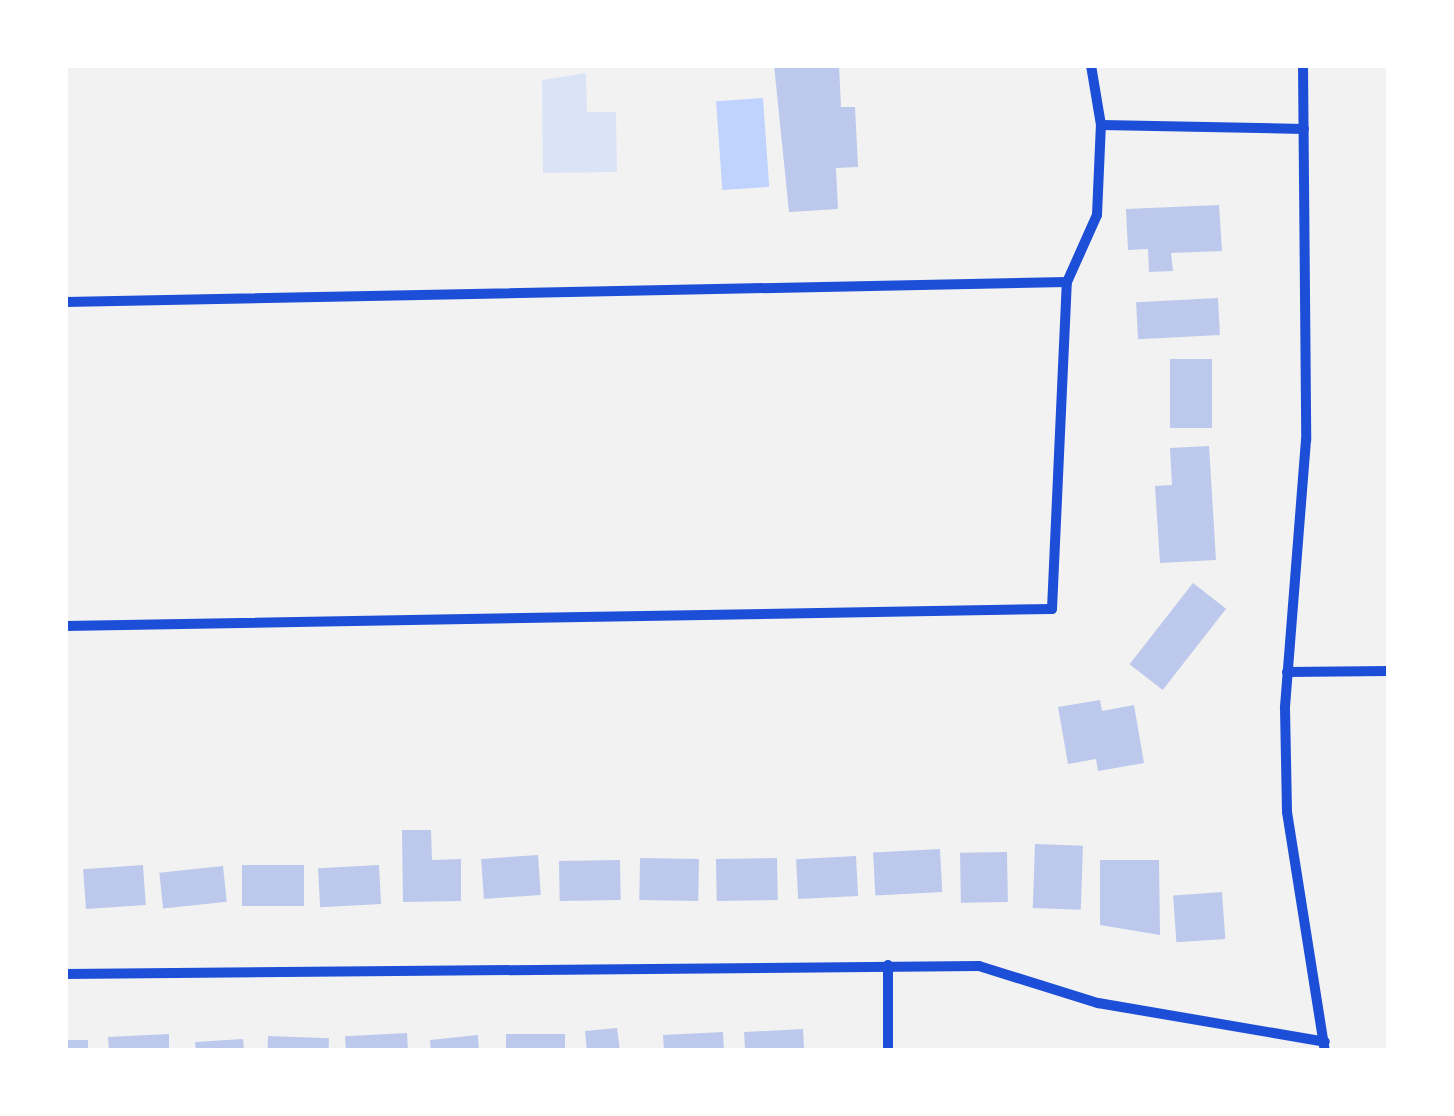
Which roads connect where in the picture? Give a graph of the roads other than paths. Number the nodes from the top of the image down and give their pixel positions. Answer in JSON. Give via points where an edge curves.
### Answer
{"nodes":[{"id":1,"x":1091,"y":65,"type":"edge"},
{"id":2,"x":1303,"y":65,"type":"edge"},
{"id":3,"x":1101,"y":125,"type":"junction"},
{"id":4,"x":1304,"y":129,"type":"junction"},
{"id":5,"x":1066,"y":282,"type":"junction"},
{"id":6,"x":65,"y":302,"type":"edge"},
{"id":7,"x":65,"y":626,"type":"edge"},
{"id":8,"x":1389,"y":670,"type":"edge"},
{"id":9,"x":1287,"y":672,"type":"junction"},
{"id":10,"x":888,"y":965,"type":"junction"},
{"id":11,"x":65,"y":974,"type":"edge"},
{"id":12,"x":1325,"y":1047,"type":"edge"},
{"id":13,"x":888,"y":1051,"type":"edge"}],
"edges":[{"from":1,"to":3,"type":"street"},
{"from":2,"to":4,"type":"street"},
{"from":3,"to":4,"type":"street"},
{"from":3,"to":5,"type":"street","via":[[1097,215]]},
{"from":4,"to":9,"type":"street","via":[[1306,440]]},
{"from":5,"to":6,"type":"street"},
{"from":5,"to":7,"type":"street","via":[[1052,608]]},
{"from":8,"to":9,"type":"street"},
{"from":9,"to":12,"type":"street","via":[[1286,812]]},
{"from":10,"to":11,"type":"street"},
{"from":10,"to":12,"type":"street","via":[[979,966],[1098,1003]]},
{"from":10,"to":13,"type":"street"}]}
